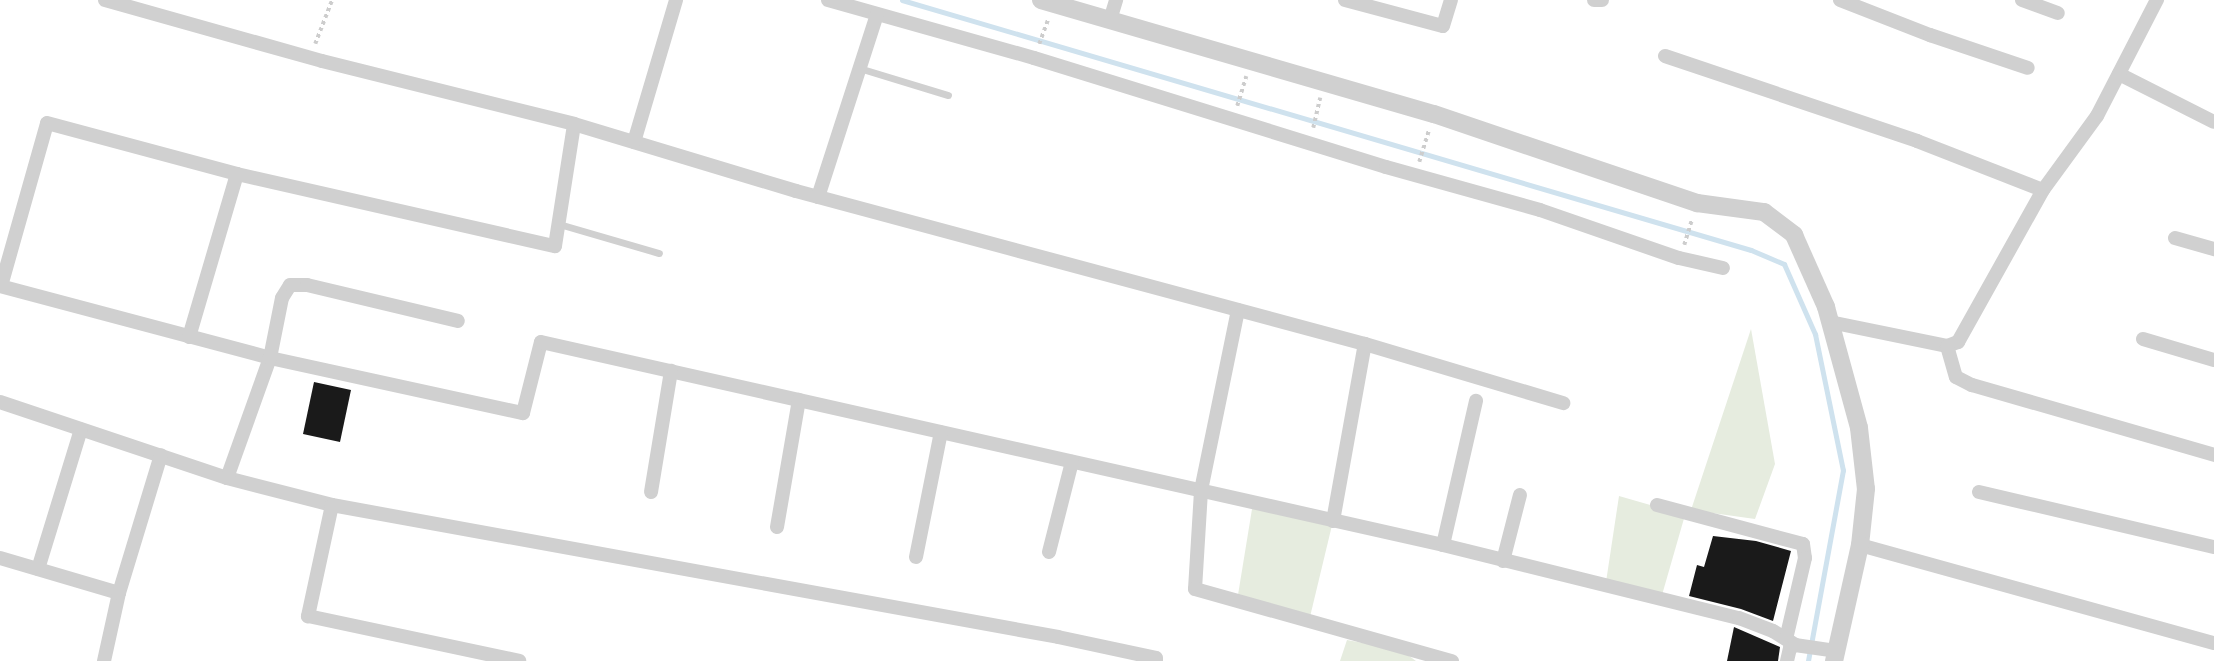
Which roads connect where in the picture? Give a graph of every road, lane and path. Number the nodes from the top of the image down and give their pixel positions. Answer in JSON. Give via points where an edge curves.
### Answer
{"nodes":[{"id":1,"x":105,"y":0,"type":"edge"},
{"id":2,"x":332,"y":0,"type":"edge"},
{"id":3,"x":676,"y":0,"type":"edge"},
{"id":4,"x":828,"y":0,"type":"edge"},
{"id":5,"x":1041,"y":0,"type":"edge"},
{"id":6,"x":1116,"y":0,"type":"edge"},
{"id":7,"x":1345,"y":0,"type":"edge"},
{"id":8,"x":1451,"y":0,"type":"edge"},
{"id":9,"x":1594,"y":0,"type":"edge"},
{"id":10,"x":1602,"y":0,"type":"edge"},
{"id":11,"x":1840,"y":0,"type":"edge"},
{"id":12,"x":2022,"y":0,"type":"edge"},
{"id":13,"x":2157,"y":0,"type":"edge"},
{"id":14,"x":2058,"y":13,"type":"dead end"},
{"id":15,"x":877,"y":14,"type":"junction"},
{"id":16,"x":1110,"y":20,"type":"junction"},
{"id":17,"x":1046,"y":23,"type":"dead end"},
{"id":18,"x":1039,"y":45,"type":"dead end"},
{"id":19,"x":1665,"y":56,"type":"dead end"},
{"id":20,"x":310,"y":57,"type":"junction"},
{"id":21,"x":859,"y":68,"type":"junction"},
{"id":22,"x":2028,"y":68,"type":"dead end"},
{"id":23,"x":2119,"y":75,"type":"junction"},
{"id":24,"x":1244,"y":84,"type":"dead end"},
{"id":25,"x":948,"y":95,"type":"dead end"},
{"id":26,"x":1237,"y":106,"type":"dead end"},
{"id":27,"x":1317,"y":108,"type":"dead end"},
{"id":28,"x":2214,"y":122,"type":"edge"},
{"id":29,"x":574,"y":124,"type":"junction"},
{"id":30,"x":1313,"y":126,"type":"dead end"},
{"id":31,"x":1427,"y":135,"type":"dead end"},
{"id":32,"x":634,"y":142,"type":"junction"},
{"id":33,"x":1420,"y":157,"type":"dead end"},
{"id":34,"x":237,"y":174,"type":"junction"},
{"id":35,"x":2043,"y":190,"type":"junction"},
{"id":36,"x":818,"y":197,"type":"junction"},
{"id":37,"x":1692,"y":219,"type":"dead end"},
{"id":38,"x":559,"y":223,"type":"junction"},
{"id":39,"x":2175,"y":238,"type":"dead end"},
{"id":40,"x":1684,"y":244,"type":"dead end"},
{"id":41,"x":2214,"y":249,"type":"edge"},
{"id":42,"x":659,"y":253,"type":"dead end"},
{"id":43,"x":1723,"y":268,"type":"dead end"},
{"id":44,"x":0,"y":286,"type":"edge"},
{"id":45,"x":1238,"y":310,"type":"junction"},
{"id":46,"x":458,"y":321,"type":"dead end"},
{"id":47,"x":1830,"y":322,"type":"junction"},
{"id":48,"x":190,"y":337,"type":"junction"},
{"id":49,"x":2143,"y":339,"type":"dead end"},
{"id":50,"x":1365,"y":344,"type":"junction"},
{"id":51,"x":1947,"y":346,"type":"junction"},
{"id":52,"x":270,"y":358,"type":"junction"},
{"id":53,"x":2214,"y":360,"type":"edge"},
{"id":54,"x":671,"y":371,"type":"junction"},
{"id":55,"x":799,"y":400,"type":"junction"},
{"id":56,"x":1476,"y":401,"type":"dead end"},
{"id":57,"x":0,"y":402,"type":"edge"},
{"id":58,"x":1563,"y":403,"type":"dead end"},
{"id":59,"x":81,"y":429,"type":"junction"},
{"id":60,"x":941,"y":432,"type":"junction"},
{"id":61,"x":161,"y":455,"type":"junction"},
{"id":62,"x":2214,"y":455,"type":"edge"},
{"id":63,"x":1072,"y":462,"type":"junction"},
{"id":64,"x":227,"y":478,"type":"junction"},
{"id":65,"x":1200,"y":491,"type":"junction"},
{"id":66,"x":651,"y":492,"type":"dead end"},
{"id":67,"x":1979,"y":492,"type":"dead end"},
{"id":68,"x":1520,"y":495,"type":"dead end"},
{"id":69,"x":332,"y":505,"type":"junction"},
{"id":70,"x":1657,"y":505,"type":"dead end"},
{"id":71,"x":1333,"y":521,"type":"junction"},
{"id":72,"x":777,"y":527,"type":"dead end"},
{"id":73,"x":1443,"y":545,"type":"junction"},
{"id":74,"x":1860,"y":545,"type":"junction"},
{"id":75,"x":2214,"y":547,"type":"edge"},
{"id":76,"x":1049,"y":552,"type":"dead end"},
{"id":77,"x":916,"y":557,"type":"dead end"},
{"id":78,"x":0,"y":558,"type":"edge"},
{"id":79,"x":1503,"y":561,"type":"junction"},
{"id":80,"x":38,"y":569,"type":"junction"},
{"id":81,"x":119,"y":593,"type":"junction"},
{"id":82,"x":1793,"y":643,"type":"junction"},
{"id":83,"x":2214,"y":643,"type":"edge"},
{"id":84,"x":1830,"y":653,"type":"edge"},
{"id":85,"x":104,"y":661,"type":"edge"},
{"id":86,"x":519,"y":661,"type":"edge"},
{"id":87,"x":1156,"y":661,"type":"edge"},
{"id":88,"x":1452,"y":661,"type":"edge"},
{"id":89,"x":1787,"y":661,"type":"edge"}],
"edges":[{"from":1,"to":20,"type":"street"},
{"from":2,"to":20,"type":"path"},
{"from":3,"to":32,"type":"street"},
{"from":4,"to":15,"type":"street"},
{"from":5,"to":16,"type":"street"},
{"from":6,"to":16,"type":"street"},
{"from":7,"to":8,"type":"street","via":[[1443,26]]},
{"from":9,"to":10,"type":"street"},
{"from":11,"to":22,"type":"street"},
{"from":12,"to":14,"type":"street"},
{"from":13,"to":23,"type":"street"},
{"from":15,"to":21,"type":"street"},
{"from":15,"to":43,"type":"street"},
{"from":16,"to":47,"type":"street","via":[[1434,114],[1697,203],[1764,212],[1794,235]]},
{"from":17,"to":18,"type":"path"},
{"from":19,"to":35,"type":"street","via":[[1917,141]]},
{"from":20,"to":29,"type":"street"},
{"from":21,"to":25,"type":"lane"},
{"from":21,"to":36,"type":"street"},
{"from":23,"to":28,"type":"street"},
{"from":23,"to":35,"type":"street","via":[[2097,116]]},
{"from":24,"to":26,"type":"path"},
{"from":27,"to":30,"type":"path"},
{"from":29,"to":32,"type":"street"},
{"from":29,"to":38,"type":"street"},
{"from":31,"to":33,"type":"path"},
{"from":32,"to":36,"type":"street"},
{"from":34,"to":38,"type":"street","via":[[555,246]]},
{"from":34,"to":44,"type":"street","via":[[47,123]]},
{"from":34,"to":48,"type":"street"},
{"from":35,"to":51,"type":"street","via":[[1958,342]]},
{"from":36,"to":45,"type":"street"},
{"from":37,"to":40,"type":"path"},
{"from":38,"to":42,"type":"lane"},
{"from":39,"to":41,"type":"street"},
{"from":44,"to":48,"type":"street"},
{"from":45,"to":50,"type":"street"},
{"from":45,"to":65,"type":"street"},
{"from":46,"to":52,"type":"street","via":[[307,285],[290,285],[282,298]]},
{"from":47,"to":51,"type":"street"},
{"from":47,"to":74,"type":"street","via":[[1859,428],[1866,489]]},
{"from":48,"to":52,"type":"street"},
{"from":49,"to":53,"type":"street"},
{"from":50,"to":58,"type":"street"},
{"from":50,"to":71,"type":"street"},
{"from":51,"to":62,"type":"street","via":[[1956,377],[1972,385]]},
{"from":52,"to":54,"type":"street","via":[[523,413],[541,342]]},
{"from":52,"to":64,"type":"street"},
{"from":54,"to":55,"type":"street"},
{"from":54,"to":66,"type":"street"},
{"from":55,"to":60,"type":"street"},
{"from":55,"to":72,"type":"street"},
{"from":56,"to":73,"type":"street"},
{"from":57,"to":59,"type":"street"},
{"from":59,"to":61,"type":"street"},
{"from":59,"to":80,"type":"street"},
{"from":60,"to":63,"type":"street"},
{"from":60,"to":77,"type":"street"},
{"from":61,"to":64,"type":"street"},
{"from":61,"to":81,"type":"street"},
{"from":63,"to":65,"type":"street"},
{"from":63,"to":76,"type":"street"},
{"from":64,"to":69,"type":"street"},
{"from":65,"to":71,"type":"street"},
{"from":65,"to":88,"type":"street","via":[[1195,589]]},
{"from":67,"to":75,"type":"street"},
{"from":68,"to":79,"type":"street"},
{"from":69,"to":86,"type":"street","via":[[309,616]]},
{"from":69,"to":87,"type":"street","via":[[1058,637]]},
{"from":70,"to":82,"type":"street","via":[[1803,544]]},
{"from":71,"to":73,"type":"street"},
{"from":73,"to":79,"type":"street"},
{"from":74,"to":83,"type":"street"},
{"from":74,"to":84,"type":"street"},
{"from":78,"to":80,"type":"street"},
{"from":79,"to":82,"type":"street","via":[[1738,618]]},
{"from":80,"to":81,"type":"street"},
{"from":81,"to":85,"type":"street"},
{"from":82,"to":84,"type":"street"},
{"from":82,"to":89,"type":"street"}]}
